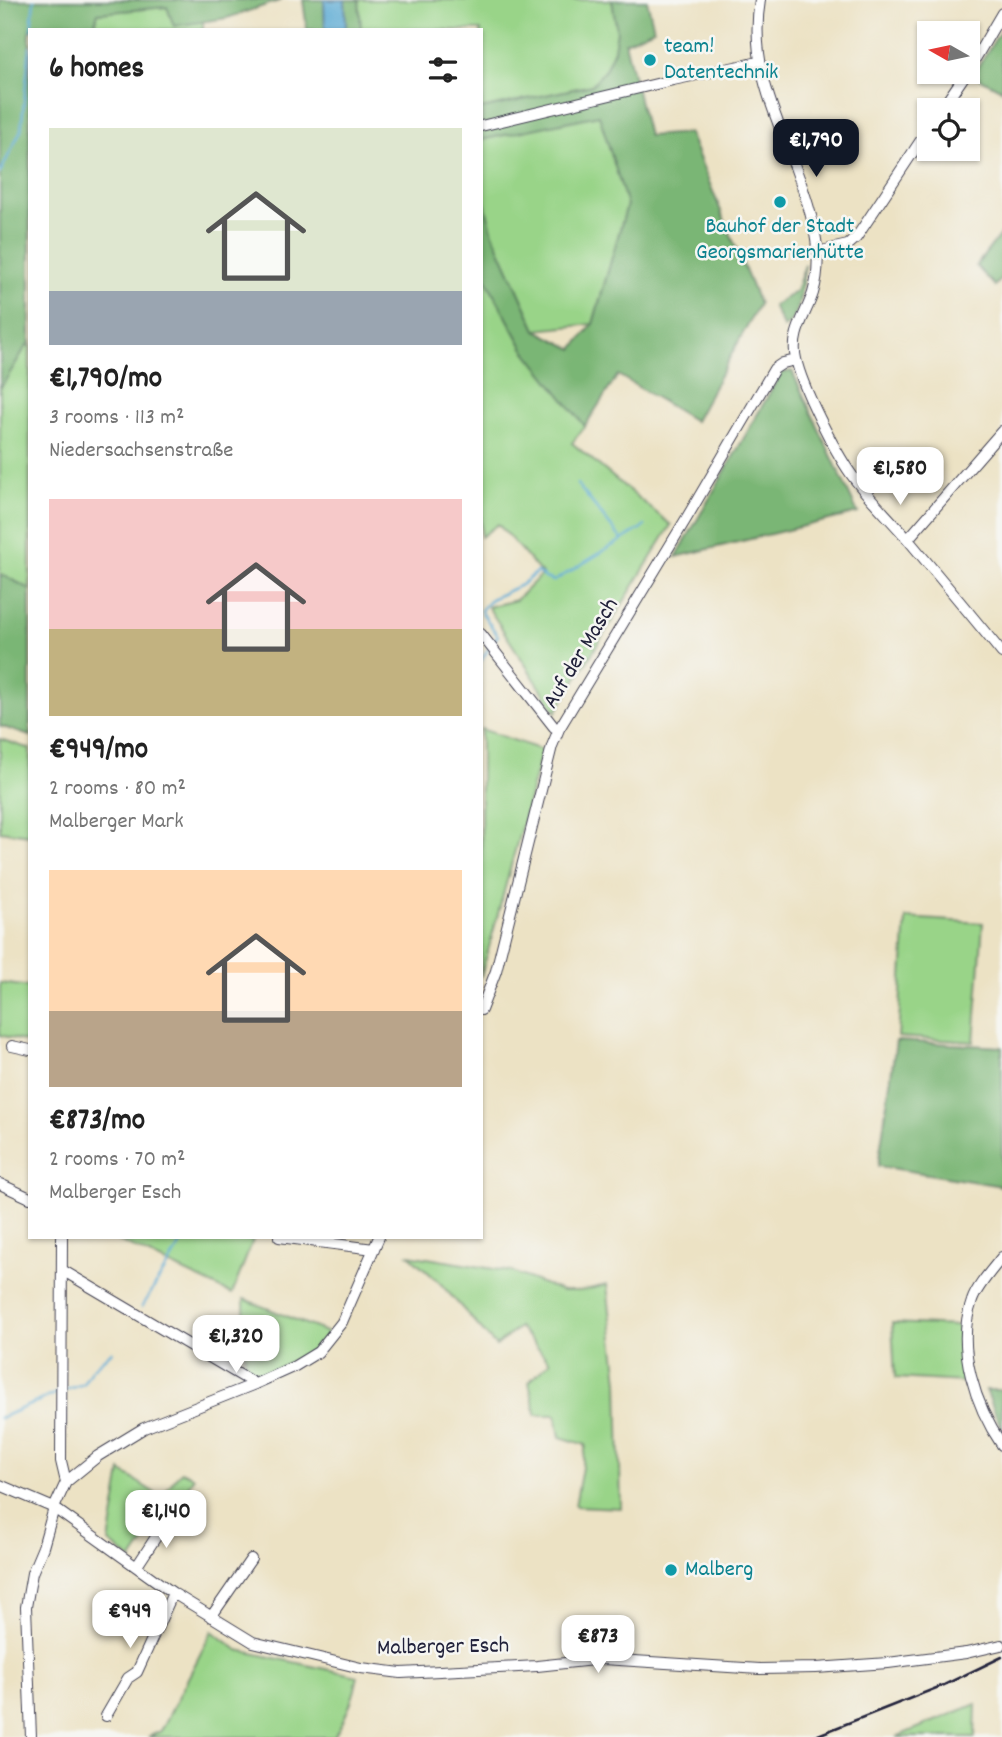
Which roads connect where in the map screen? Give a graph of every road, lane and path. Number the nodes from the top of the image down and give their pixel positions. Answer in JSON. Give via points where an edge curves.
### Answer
{"nodes":[{"id":1,"x":760,"y":0,"type":"edge"},
{"id":2,"x":1002,"y":13,"type":"edge"},
{"id":3,"x":980,"y":49,"type":"edge"},
{"id":4,"x":759,"y":62,"type":"junction"},
{"id":5,"x":483,"y":126,"type":"edge"},
{"id":6,"x":917,"y":146,"type":"edge"},
{"id":7,"x":817,"y":252,"type":"junction"},
{"id":8,"x":796,"y":360,"type":"junction"},
{"id":9,"x":1002,"y":430,"type":"edge"},
{"id":10,"x":908,"y":539,"type":"junction"},
{"id":11,"x":483,"y":637,"type":"edge"},
{"id":12,"x":1002,"y":653,"type":"edge"},
{"id":13,"x":559,"y":729,"type":"junction"},
{"id":14,"x":483,"y":1005,"type":"edge"},
{"id":15,"x":12,"y":1046,"type":"dead end"},
{"id":16,"x":28,"y":1050,"type":"edge"},
{"id":17,"x":0,"y":1184,"type":"edge"},
{"id":18,"x":28,"y":1197,"type":"edge"},
{"id":19,"x":62,"y":1239,"type":"edge"},
{"id":20,"x":295,"y":1239,"type":"edge"},
{"id":21,"x":378,"y":1239,"type":"edge"},
{"id":22,"x":374,"y":1249,"type":"junction"},
{"id":23,"x":1002,"y":1257,"type":"edge"},
{"id":24,"x":62,"y":1270,"type":"junction"},
{"id":25,"x":255,"y":1384,"type":"junction"},
{"id":26,"x":1002,"y":1445,"type":"edge"},
{"id":27,"x":66,"y":1482,"type":"junction"},
{"id":28,"x":0,"y":1485,"type":"edge"},
{"id":29,"x":54,"y":1508,"type":"junction"},
{"id":30,"x":169,"y":1517,"type":"dead end"},
{"id":31,"x":250,"y":1559,"type":"dead end"},
{"id":32,"x":137,"y":1566,"type":"junction"},
{"id":33,"x":173,"y":1593,"type":"junction"},
{"id":34,"x":211,"y":1617,"type":"junction"},
{"id":35,"x":1002,"y":1643,"type":"edge"},
{"id":36,"x":106,"y":1716,"type":"dead end"},
{"id":37,"x":31,"y":1737,"type":"edge"}],
"edges":[{"from":1,"to":4,"type":"street"},
{"from":2,"to":3,"type":"street"},
{"from":4,"to":5,"type":"street"},
{"from":4,"to":7,"type":"street","via":[[804,190]]},
{"from":6,"to":7,"type":"street","via":[[856,238],[848,245]]},
{"from":7,"to":8,"type":"street","via":[[816,279],[795,339]]},
{"from":8,"to":10,"type":"street","via":[[816,410],[851,474]]},
{"from":8,"to":13,"type":"street","name":"Auf der Masch","via":[[774,369]]},
{"from":9,"to":10,"type":"street"},
{"from":10,"to":12,"type":"street"},
{"from":11,"to":13,"type":"street"},
{"from":13,"to":14,"type":"street","name":"Auf der Masch","via":[[496,971]]},
{"from":15,"to":16,"type":"street"},
{"from":17,"to":18,"type":"street"},
{"from":19,"to":24,"type":"street"},
{"from":20,"to":22,"type":"street"},
{"from":21,"to":22,"type":"street"},
{"from":22,"to":25,"type":"street","via":[[342,1322],[318,1352]]},
{"from":23,"to":26,"type":"street","via":[[972,1299],[965,1335],[972,1383]]},
{"from":24,"to":25,"type":"street"},
{"from":24,"to":27,"type":"street","via":[[61,1461]]},
{"from":25,"to":27,"type":"street","via":[[144,1428]]},
{"from":27,"to":29,"type":"street"},
{"from":28,"to":29,"type":"street","name":"Malberger Esch"},
{"from":29,"to":32,"type":"street","name":"Malberger Esch"},
{"from":29,"to":37,"type":"street","via":[[26,1607]]},
{"from":30,"to":32,"type":"street"},
{"from":31,"to":34,"type":"street"},
{"from":32,"to":33,"type":"street","name":"Malberger Esch"},
{"from":33,"to":34,"type":"street","name":"Malberger Esch"},
{"from":33,"to":36,"type":"street","via":[[137,1672],[128,1678]]},
{"from":34,"to":35,"type":"street","name":"Malberger Esch","via":[[253,1642],[401,1673],[603,1659],[816,1668],[966,1653]]}]}
